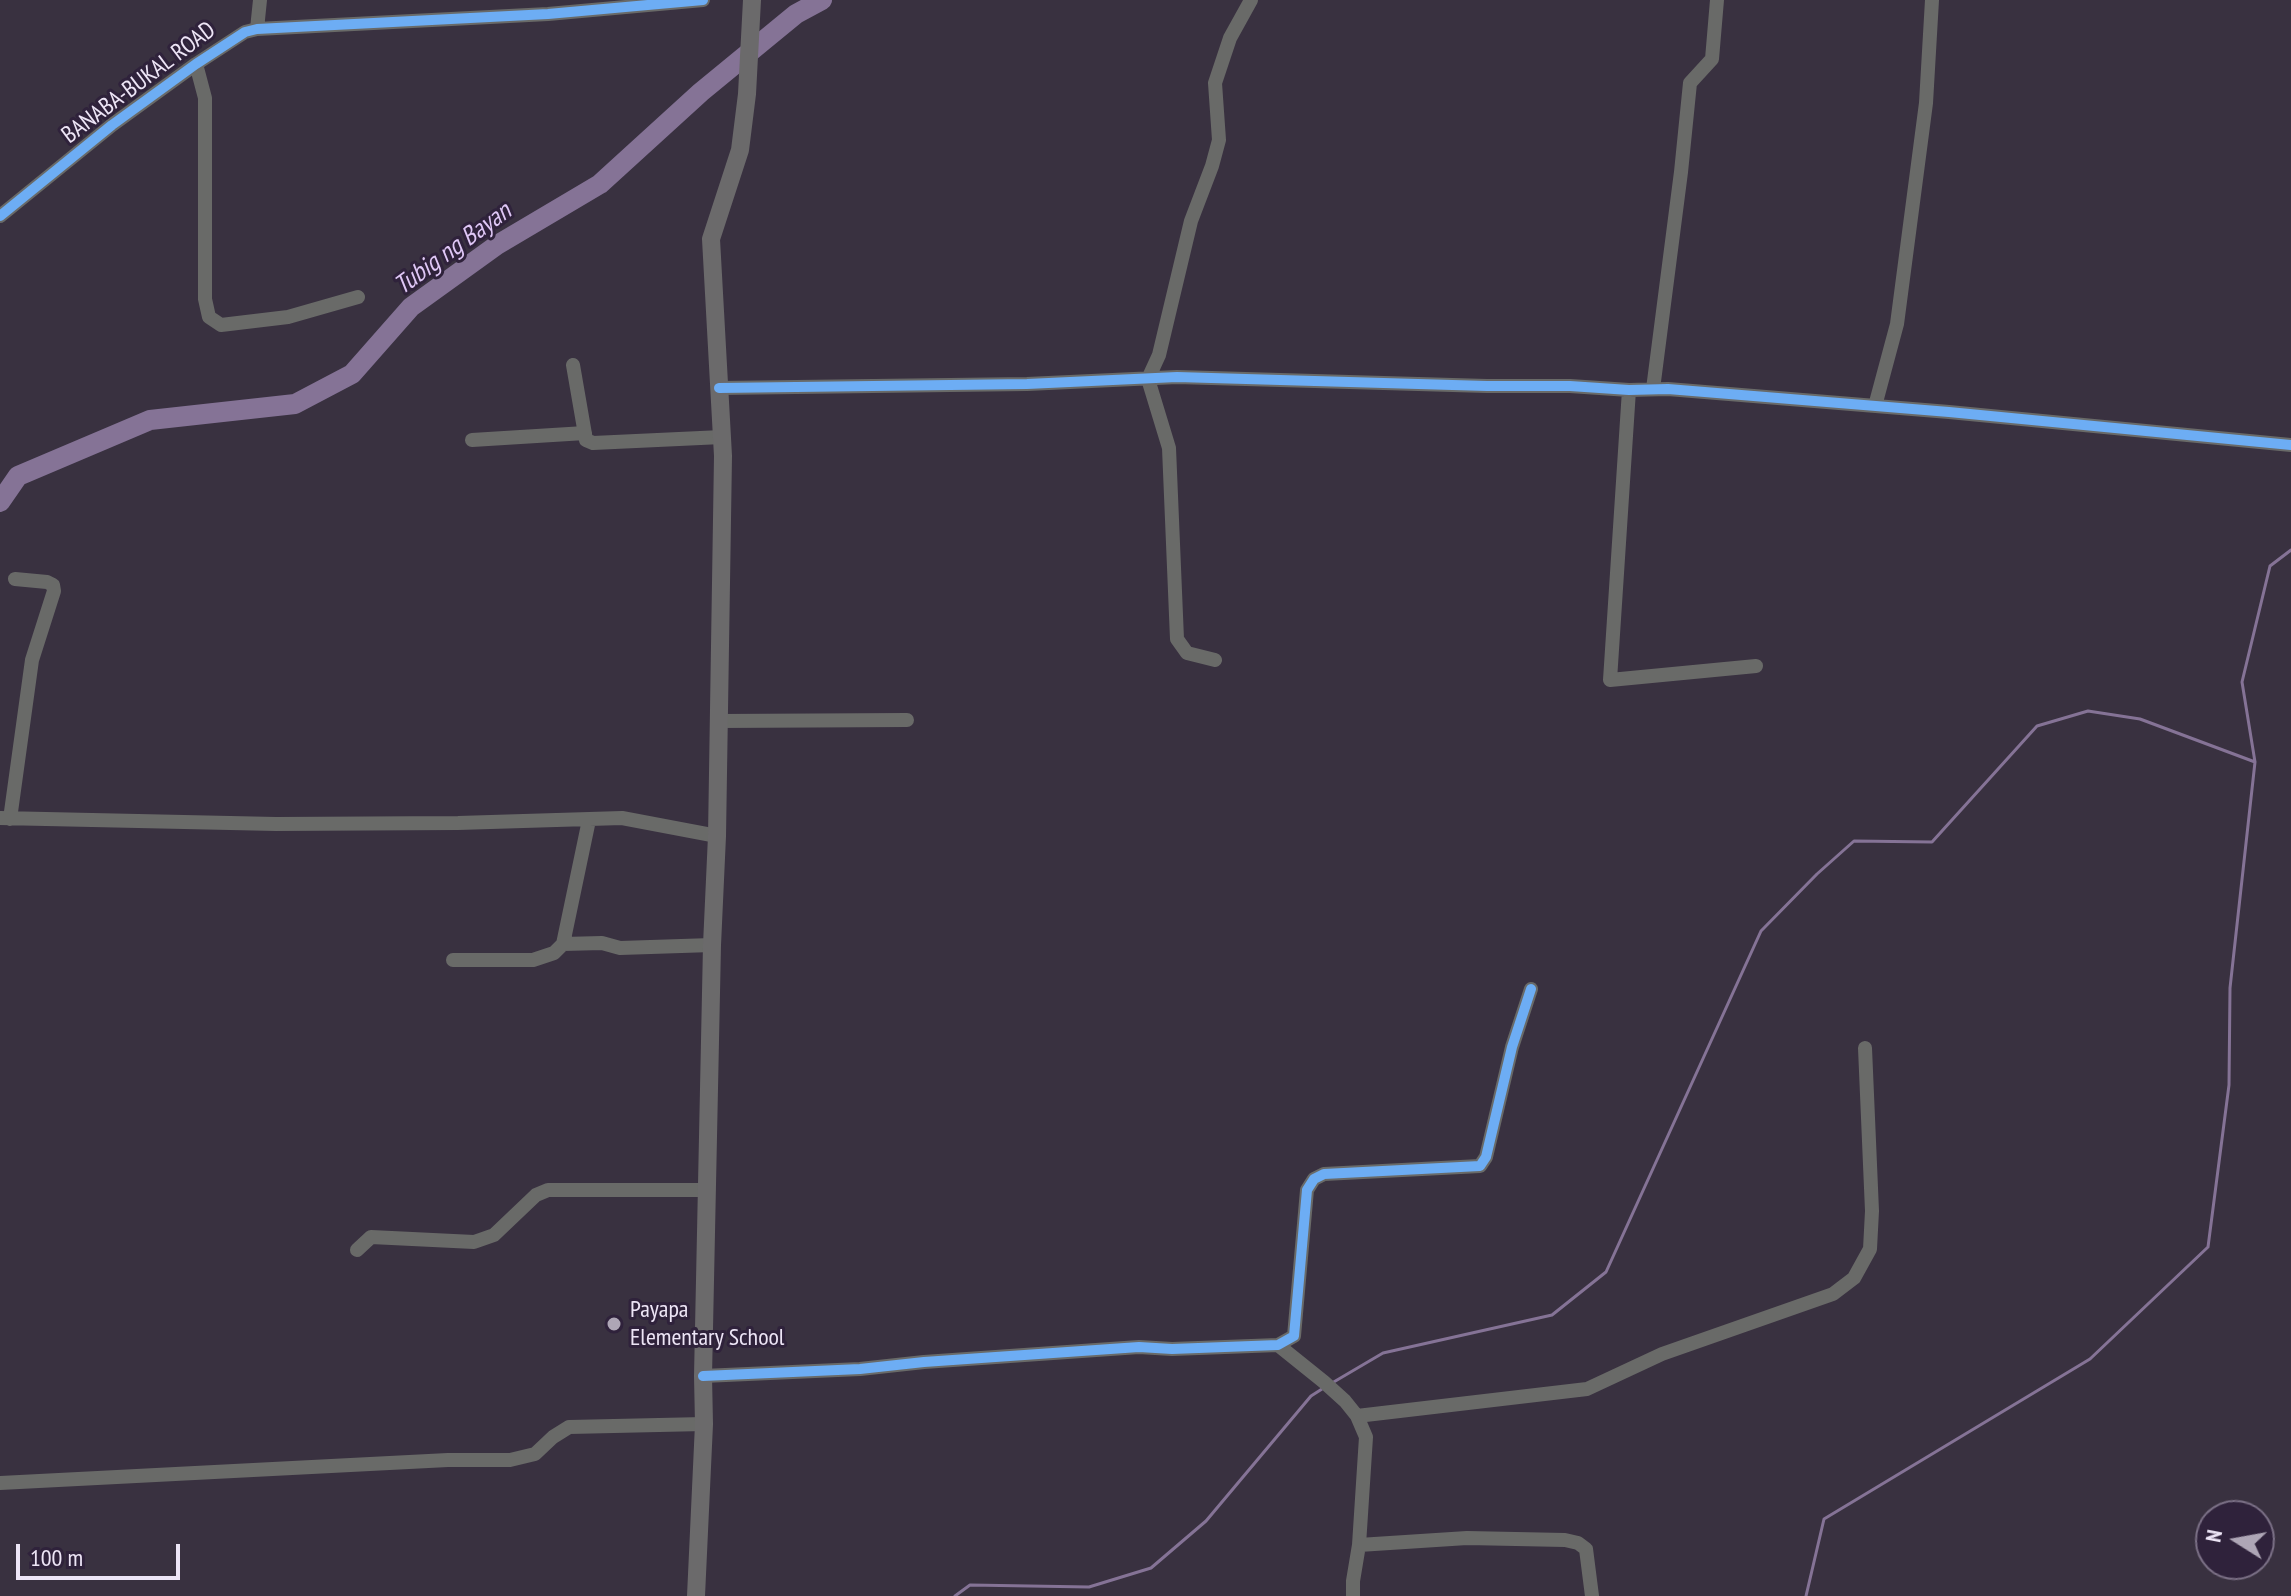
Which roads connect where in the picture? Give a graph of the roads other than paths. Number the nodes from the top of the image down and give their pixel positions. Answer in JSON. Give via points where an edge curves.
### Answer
{"nodes":[{"id":1,"x":260,"y":0,"type":"edge"},
{"id":2,"x":703,"y":0,"type":"edge"},
{"id":3,"x":752,"y":0,"type":"edge"},
{"id":4,"x":1251,"y":0,"type":"edge"},
{"id":5,"x":1717,"y":0,"type":"edge"},
{"id":6,"x":1932,"y":0,"type":"edge"},
{"id":7,"x":257,"y":29,"type":"junction"},
{"id":8,"x":196,"y":64,"type":"junction"},
{"id":9,"x":0,"y":216,"type":"edge"},
{"id":10,"x":358,"y":297,"type":"dead end"},
{"id":11,"x":573,"y":365,"type":"dead end"},
{"id":12,"x":1148,"y":379,"type":"junction"},
{"id":13,"x":719,"y":388,"type":"junction"},
{"id":14,"x":1653,"y":389,"type":"junction"},
{"id":15,"x":1629,"y":390,"type":"junction"},
{"id":16,"x":1875,"y":406,"type":"junction"},
{"id":17,"x":585,"y":433,"type":"junction"},
{"id":18,"x":722,"y":437,"type":"junction"},
{"id":19,"x":472,"y":440,"type":"dead end"},
{"id":20,"x":2291,"y":445,"type":"edge"},
{"id":21,"x":15,"y":579,"type":"dead end"},
{"id":22,"x":1215,"y":660,"type":"dead end"},
{"id":23,"x":1756,"y":666,"type":"dead end"},
{"id":24,"x":907,"y":720,"type":"dead end"},
{"id":25,"x":719,"y":721,"type":"junction"},
{"id":26,"x":5,"y":818,"type":"edge"},
{"id":27,"x":589,"y":820,"type":"junction"},
{"id":28,"x":717,"y":836,"type":"junction"},
{"id":29,"x":563,"y":944,"type":"junction"},
{"id":30,"x":712,"y":945,"type":"junction"},
{"id":31,"x":453,"y":960,"type":"dead end"},
{"id":32,"x":1531,"y":989,"type":"dead end"},
{"id":33,"x":1865,"y":1048,"type":"dead end"},
{"id":34,"x":707,"y":1190,"type":"junction"},
{"id":35,"x":357,"y":1250,"type":"dead end"},
{"id":36,"x":1278,"y":1345,"type":"junction"},
{"id":37,"x":703,"y":1376,"type":"junction"},
{"id":38,"x":1357,"y":1416,"type":"junction"},
{"id":39,"x":704,"y":1424,"type":"junction"},
{"id":40,"x":0,"y":1483,"type":"edge"},
{"id":41,"x":1359,"y":1545,"type":"junction"},
{"id":42,"x":696,"y":1596,"type":"edge"},
{"id":43,"x":1353,"y":1596,"type":"edge"},
{"id":44,"x":1592,"y":1596,"type":"edge"}],
"edges":[{"from":1,"to":7,"type":"street"},
{"from":2,"to":7,"type":"street","name":"BANABA-BUKAL ROAD"},
{"from":3,"to":13,"type":"main road","via":[[740,150],[711,239]]},
{"from":4,"to":12,"type":"street","via":[[1230,38],[1215,83],[1219,140]]},
{"from":5,"to":14,"type":"street","via":[[1712,59],[1690,83]]},
{"from":6,"to":16,"type":"street","via":[[1926,103],[1897,324]]},
{"from":7,"to":8,"type":"street","name":"BANABA-BUKAL ROAD","via":[[233,38]]},
{"from":8,"to":9,"type":"street","name":"BANABA-BUKAL ROAD"},
{"from":8,"to":10,"type":"street","via":[[205,98],[209,317],[221,325],[288,317]]},
{"from":11,"to":17,"type":"street"},
{"from":12,"to":13,"type":"street"},
{"from":12,"to":15,"type":"street"},
{"from":12,"to":22,"type":"street","via":[[1169,448],[1177,639],[1187,653]]},
{"from":13,"to":18,"type":"main road"},
{"from":14,"to":15,"type":"street"},
{"from":14,"to":16,"type":"street"},
{"from":15,"to":23,"type":"street","via":[[1610,680]]},
{"from":16,"to":20,"type":"street"},
{"from":17,"to":18,"type":"street","via":[[593,443]]},
{"from":17,"to":19,"type":"street"},
{"from":18,"to":25,"type":"main road"},
{"from":21,"to":26,"type":"street","via":[[47,582],[54,591],[32,660]]},
{"from":24,"to":25,"type":"street"},
{"from":25,"to":28,"type":"main road"},
{"from":26,"to":27,"type":"street","via":[[276,824]]},
{"from":27,"to":28,"type":"street","via":[[622,818]]},
{"from":27,"to":29,"type":"street"},
{"from":28,"to":30,"type":"main road"},
{"from":29,"to":30,"type":"street"},
{"from":29,"to":31,"type":"street","via":[[533,960]]},
{"from":30,"to":34,"type":"main road"},
{"from":32,"to":36,"type":"street","via":[[1480,1166],[1324,1174],[1314,1179],[1307,1190],[1294,1336]]},
{"from":33,"to":38,"type":"street","via":[[1870,1249],[1854,1278],[1833,1294],[1662,1354],[1587,1389]]},
{"from":34,"to":35,"type":"street","via":[[548,1190],[494,1235],[474,1242],[371,1237]]},
{"from":34,"to":37,"type":"main road"},
{"from":36,"to":37,"type":"street","via":[[1139,1347]]},
{"from":36,"to":38,"type":"street"},
{"from":37,"to":39,"type":"main road"},
{"from":38,"to":41,"type":"street","via":[[1366,1437]]},
{"from":39,"to":40,"type":"street","via":[[569,1427],[535,1454],[510,1460]]},
{"from":39,"to":42,"type":"main road"},
{"from":41,"to":43,"type":"street"},
{"from":41,"to":44,"type":"street","via":[[1467,1538],[1565,1540],[1586,1549]]}]}
